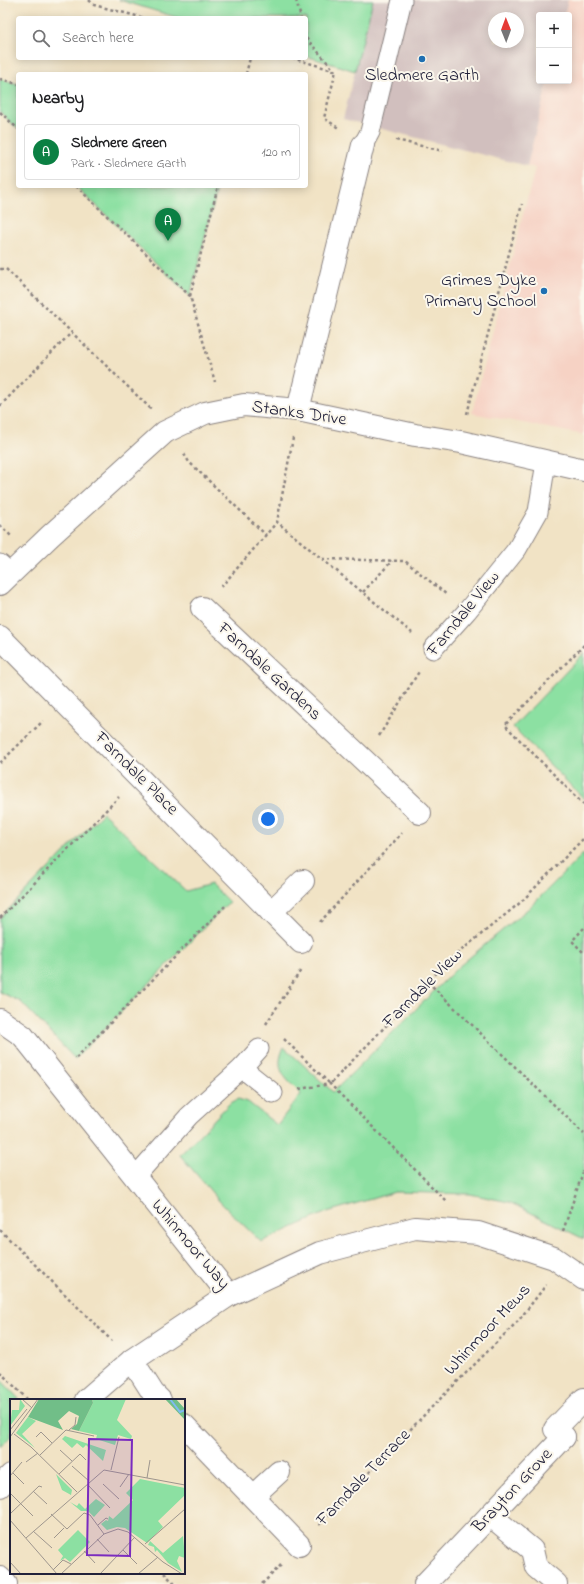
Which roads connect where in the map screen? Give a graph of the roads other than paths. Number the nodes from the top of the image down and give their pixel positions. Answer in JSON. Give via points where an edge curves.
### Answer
{"nodes":[{"id":1,"x":402,"y":0,"type":"edge"},
{"id":2,"x":362,"y":145,"type":"joint"},
{"id":3,"x":298,"y":410,"type":"junction"},
{"id":4,"x":546,"y":462,"type":"junction"},
{"id":5,"x":584,"y":470,"type":"edge"},
{"id":6,"x":4,"y":574,"type":"edge"},
{"id":7,"x":202,"y":608,"type":"road end"},
{"id":8,"x":0,"y":637,"type":"edge"},
{"id":9,"x":433,"y":649,"type":"road end"},
{"id":10,"x":420,"y":813,"type":"road end"},
{"id":11,"x":303,"y":882,"type":"dead end"},
{"id":12,"x":271,"y":912,"type":"junction"},
{"id":13,"x":301,"y":942,"type":"road end"},
{"id":14,"x":0,"y":1020,"type":"edge"},
{"id":15,"x":259,"y":1049,"type":"road end"},
{"id":16,"x":242,"y":1068,"type":"junction"},
{"id":17,"x":273,"y":1093,"type":"road end"},
{"id":18,"x":135,"y":1177,"type":"junction"},
{"id":19,"x":584,"y":1279,"type":"edge"},
{"id":20,"x":229,"y":1295,"type":"junction"},
{"id":21,"x":132,"y":1360,"type":"junction"},
{"id":22,"x":584,"y":1398,"type":"edge"},
{"id":23,"x":87,"y":1399,"type":"edge"},
{"id":24,"x":159,"y":1399,"type":"edge"},
{"id":25,"x":185,"y":1426,"type":"edge"},
{"id":26,"x":279,"y":1472,"type":"dead end"},
{"id":27,"x":10,"y":1476,"type":"edge"},
{"id":28,"x":0,"y":1486,"type":"edge"},
{"id":29,"x":253,"y":1496,"type":"junction"},
{"id":30,"x":490,"y":1515,"type":"junction"},
{"id":31,"x":300,"y":1545,"type":"road end"},
{"id":32,"x":0,"y":1578,"type":"edge"},
{"id":33,"x":6,"y":1584,"type":"edge"},
{"id":34,"x":425,"y":1584,"type":"edge"},
{"id":35,"x":556,"y":1584,"type":"edge"}],
"edges":[{"from":1,"to":2,"type":"lane","via":[[370,132]]},
{"from":2,"to":3,"type":"street"},
{"from":3,"to":4,"type":"street","name":"Stanks Drive","via":[[461,442]]},
{"from":3,"to":6,"type":"street","name":"Stanks Drive","via":[[244,405],[205,413],[165,432]]},
{"from":4,"to":5,"type":"street","name":"Stanks Drive"},
{"from":4,"to":9,"type":"lane","name":"Farndale View","via":[[538,512],[517,549]]},
{"from":7,"to":10,"type":"street","name":"Farndale Gardens"},
{"from":8,"to":12,"type":"street","name":"Farndale Place"},
{"from":11,"to":12,"type":"street"},
{"from":12,"to":13,"type":"street","name":"Farndale Place"},
{"from":14,"to":18,"type":"street","name":"Whinmoor Way","via":[[23,1036]]},
{"from":15,"to":16,"type":"lane"},
{"from":16,"to":17,"type":"lane"},
{"from":16,"to":18,"type":"lane","via":[[189,1116]]},
{"from":18,"to":20,"type":"street","name":"Whinmoor Way"},
{"from":19,"to":20,"type":"street","name":"Whinmoor Way","via":[[558,1261],[478,1233],[415,1228],[320,1253]]},
{"from":20,"to":21,"type":"street"},
{"from":21,"to":23,"type":"street"},
{"from":21,"to":24,"type":"street","via":[[152,1393]]},
{"from":22,"to":30,"type":"street","name":"Brayton Grove","via":[[555,1429],[564,1437]]},
{"from":25,"to":29,"type":"street"},
{"from":26,"to":29,"type":"street"},
{"from":27,"to":28,"type":"street"},
{"from":29,"to":31,"type":"street"},
{"from":30,"to":34,"type":"street","name":"Brayton Grove"},
{"from":30,"to":35,"type":"street","via":[[532,1550],[536,1567]]},
{"from":32,"to":33,"type":"street"}]}
